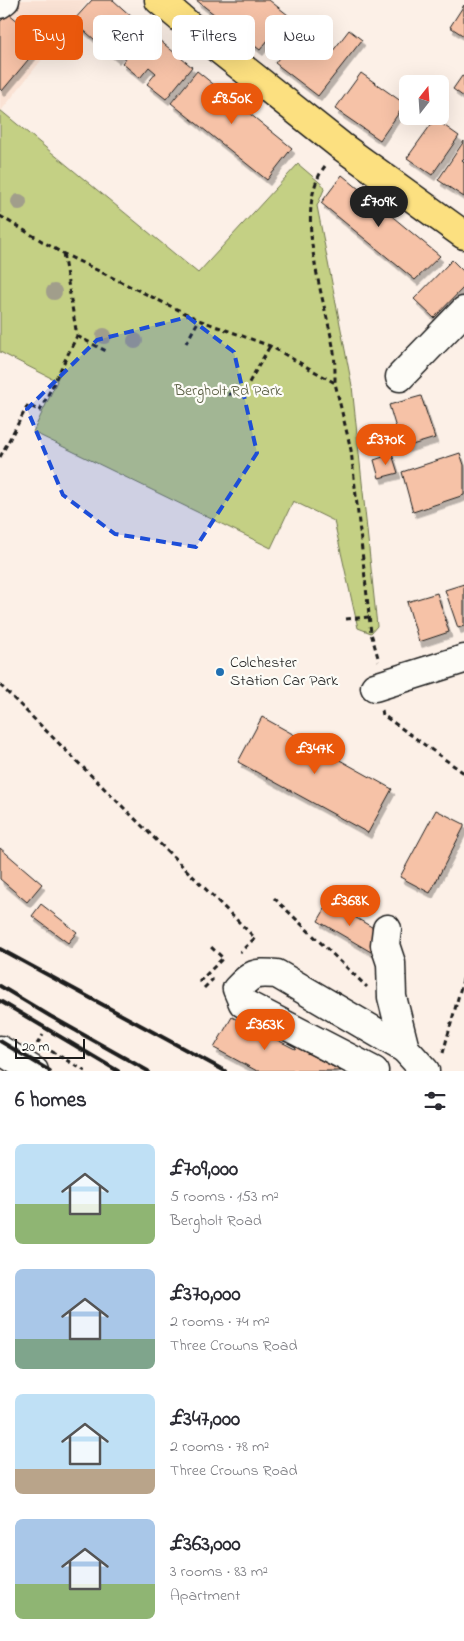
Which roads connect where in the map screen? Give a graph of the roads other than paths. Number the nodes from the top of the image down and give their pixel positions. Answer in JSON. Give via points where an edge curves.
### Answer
{"nodes":[{"id":1,"x":5,"y":0,"type":"edge"},
{"id":2,"x":159,"y":0,"type":"edge"},
{"id":3,"x":0,"y":4,"type":"edge"},
{"id":4,"x":464,"y":234,"type":"edge"},
{"id":5,"x":464,"y":311,"type":"edge"},
{"id":6,"x":400,"y":377,"type":"dead end"},
{"id":7,"x":464,"y":659,"type":"edge"},
{"id":8,"x":380,"y":686,"type":"road end"},
{"id":9,"x":388,"y":929,"type":"dead end"},
{"id":10,"x":406,"y":1049,"type":"junction"},
{"id":11,"x":0,"y":1050,"type":"edge"},
{"id":12,"x":34,"y":1071,"type":"edge"},
{"id":13,"x":374,"y":1071,"type":"edge"},
{"id":14,"x":425,"y":1071,"type":"edge"}],
"edges":[{"from":1,"to":3,"type":"street"},
{"from":2,"to":4,"type":"main road","via":[[341,146]]},
{"from":5,"to":6,"type":"street"},
{"from":7,"to":8,"type":"street"},
{"from":9,"to":10,"type":"street","via":[[385,945],[391,963],[392,997]]},
{"from":10,"to":13,"type":"street","via":[[277,974],[256,973],[237,988],[243,1003]]},
{"from":10,"to":14,"type":"street"},
{"from":11,"to":12,"type":"street"}]}
